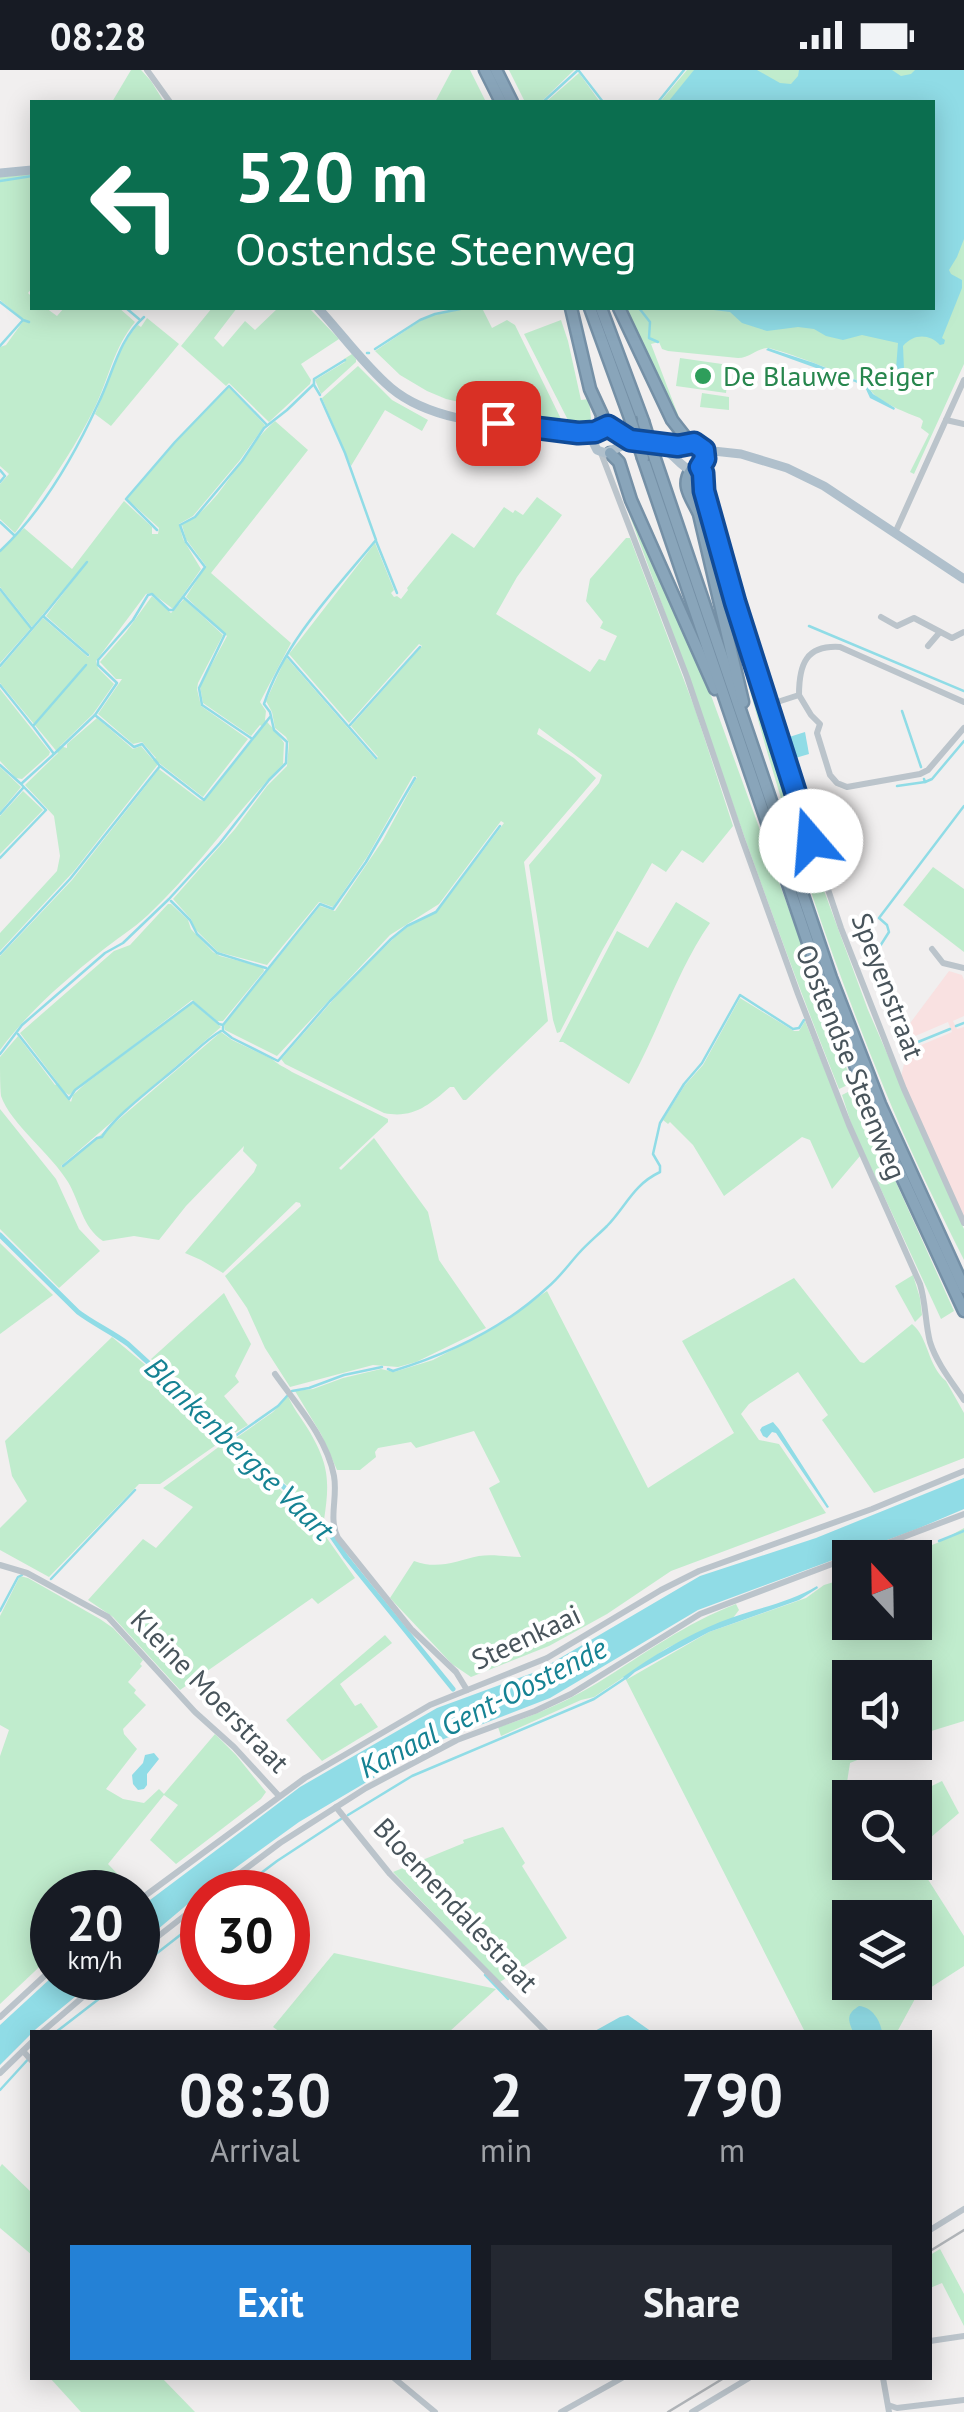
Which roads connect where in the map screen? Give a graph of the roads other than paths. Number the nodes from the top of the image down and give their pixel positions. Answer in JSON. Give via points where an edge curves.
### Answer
{"nodes":[{"id":1,"x":147,"y":70,"type":"edge"},
{"id":2,"x":484,"y":70,"type":"edge"},
{"id":3,"x":496,"y":70,"type":"edge"},
{"id":4,"x":169,"y":100,"type":"edge"},
{"id":5,"x":500,"y":100,"type":"edge"},
{"id":6,"x":511,"y":100,"type":"edge"},
{"id":7,"x":30,"y":170,"type":"edge"},
{"id":8,"x":0,"y":173,"type":"edge"},
{"id":9,"x":320,"y":310,"type":"edge"},
{"id":10,"x":571,"y":310,"type":"edge"},
{"id":11,"x":591,"y":310,"type":"edge"},
{"id":12,"x":603,"y":310,"type":"edge"},
{"id":13,"x":620,"y":310,"type":"edge"},
{"id":14,"x":964,"y":380,"type":"edge"},
{"id":15,"x":946,"y":420,"type":"junction"},
{"id":16,"x":964,"y":424,"type":"edge"},
{"id":17,"x":596,"y":434,"type":"junction"},
{"id":18,"x":684,"y":445,"type":"junction"},
{"id":19,"x":609,"y":451,"type":"junction"},
{"id":20,"x":654,"y":456,"type":"junction"},
{"id":21,"x":701,"y":464,"type":"junction"},
{"id":22,"x":894,"y":534,"type":"junction"},
{"id":23,"x":964,"y":580,"type":"edge"},
{"id":24,"x":881,"y":617,"type":"dead end"},
{"id":25,"x":940,"y":632,"type":"junction"},
{"id":26,"x":964,"y":632,"type":"edge"},
{"id":27,"x":928,"y":646,"type":"dead end"},
{"id":28,"x":799,"y":695,"type":"junction"},
{"id":29,"x":964,"y":702,"type":"edge"},
{"id":30,"x":768,"y":705,"type":"junction"},
{"id":31,"x":729,"y":711,"type":"junction"},
{"id":32,"x":964,"y":728,"type":"edge"},
{"id":33,"x":747,"y":733,"type":"junction"},
{"id":34,"x":932,"y":949,"type":"dead end"},
{"id":35,"x":964,"y":968,"type":"edge"},
{"id":36,"x":964,"y":1223,"type":"edge"},
{"id":37,"x":964,"y":1288,"type":"edge"},
{"id":38,"x":964,"y":1310,"type":"edge"},
{"id":39,"x":275,"y":1374,"type":"dead end"},
{"id":40,"x":964,"y":1400,"type":"edge"},
{"id":41,"x":964,"y":1471,"type":"edge"},
{"id":42,"x":964,"y":1514,"type":"edge"},
{"id":43,"x":0,"y":1565,"type":"edge"},
{"id":44,"x":467,"y":1690,"type":"junction"},
{"id":45,"x":278,"y":1796,"type":"junction"},
{"id":46,"x":336,"y":1806,"type":"junction"},
{"id":47,"x":244,"y":1870,"type":"edge"},
{"id":48,"x":160,"y":1884,"type":"edge"},
{"id":49,"x":180,"y":1919,"type":"edge"},
{"id":50,"x":160,"y":1935,"type":"edge"},
{"id":51,"x":30,"y":1990,"type":"edge"},
{"id":52,"x":79,"y":2000,"type":"edge"},
{"id":53,"x":0,"y":2017,"type":"edge"},
{"id":54,"x":44,"y":2030,"type":"edge"},
{"id":55,"x":544,"y":2030,"type":"edge"},
{"id":56,"x":28,"y":2057,"type":"edge"},
{"id":57,"x":0,"y":2073,"type":"edge"},
{"id":58,"x":964,"y":2209,"type":"edge"},
{"id":59,"x":932,"y":2229,"type":"edge"},
{"id":60,"x":964,"y":2336,"type":"edge"},
{"id":61,"x":932,"y":2341,"type":"edge"},
{"id":62,"x":396,"y":2380,"type":"edge"},
{"id":63,"x":618,"y":2380,"type":"edge"},
{"id":64,"x":746,"y":2380,"type":"edge"},
{"id":65,"x":882,"y":2380,"type":"edge"},
{"id":66,"x":963,"y":2401,"type":"edge"},
{"id":67,"x":888,"y":2408,"type":"edge"},
{"id":68,"x":435,"y":2412,"type":"edge"},
{"id":69,"x":561,"y":2412,"type":"edge"},
{"id":70,"x":692,"y":2412,"type":"edge"}],
"edges":[{"from":1,"to":4,"type":"street"},
{"from":2,"to":5,"type":"highway"},
{"from":3,"to":6,"type":"highway"},
{"from":7,"to":8,"type":"main road"},
{"from":9,"to":17,"type":"main road","via":[[381,378],[424,408]]},
{"from":10,"to":17,"type":"highway","via":[[602,415]]},
{"from":11,"to":20,"type":"highway","bridge":true,"via":[[630,418]]},
{"from":12,"to":20,"type":"highway","bridge":true},
{"from":13,"to":18,"type":"highway"},
{"from":14,"to":15,"type":"street"},
{"from":15,"to":16,"type":"street"},
{"from":15,"to":22,"type":"street"},
{"from":17,"to":18,"type":"main road","via":[[611,427],[630,440]]},
{"from":17,"to":19,"type":"main road","name":"Oostendse Steenweg"},
{"from":18,"to":21,"type":"main road","via":[[698,444]]},
{"from":19,"to":20,"type":"main road","via":[[630,446]]},
{"from":19,"to":31,"type":"highway"},
{"from":19,"to":40,"type":"street","name":"Oostendse Steenweg","via":[[802,1006],[920,1284],[936,1358]]},
{"from":20,"to":21,"type":"main road","via":[[672,454],[683,467]]},
{"from":20,"to":31,"type":"highway"},
{"from":20,"to":33,"type":"highway"},
{"from":21,"to":22,"type":"main road","via":[[734,453],[788,468]]},
{"from":21,"to":30,"type":"street","name":"Speyenstraat"},
{"from":21,"to":33,"type":"highway","via":[[686,486],[701,523]]},
{"from":22,"to":23,"type":"main road"},
{"from":24,"to":25,"type":"street","via":[[896,626],[918,619]]},
{"from":25,"to":26,"type":"street","via":[[952,638]]},
{"from":25,"to":27,"type":"street"},
{"from":28,"to":29,"type":"street","via":[[800,669],[827,646]]},
{"from":28,"to":30,"type":"street"},
{"from":28,"to":32,"type":"street","via":[[820,724],[830,776],[847,786],[920,774]]},
{"from":30,"to":36,"type":"street","name":"Speyenstraat","via":[[854,964]]},
{"from":31,"to":38,"type":"highway","via":[[844,1041]]},
{"from":33,"to":37,"type":"highway","via":[[861,1056]]},
{"from":34,"to":35,"type":"street","via":[[943,963]]},
{"from":39,"to":44,"type":"street","via":[[327,1456],[338,1538]]},
{"from":41,"to":44,"type":"street","name":"Steenkaai","via":[[699,1571],[547,1658]]},
{"from":42,"to":46,"type":"street","via":[[700,1614],[571,1694],[426,1754]]},
{"from":43,"to":45,"type":"street","name":"Kleine Moerstraat","via":[[28,1573],[114,1622]]},
{"from":44,"to":45,"type":"street","name":"Steenkaai","via":[[399,1722]]},
{"from":45,"to":48,"type":"street","name":"Steenkaai"},
{"from":46,"to":47,"type":"street"},
{"from":46,"to":55,"type":"street","name":"Bloemendalestraat","via":[[390,1874]]},
{"from":49,"to":50,"type":"street"},
{"from":51,"to":53,"type":"street"},
{"from":52,"to":54,"type":"street"},
{"from":56,"to":57,"type":"street"},
{"from":58,"to":59,"type":"street"},
{"from":60,"to":61,"type":"street"},
{"from":62,"to":68,"type":"street"},
{"from":63,"to":69,"type":"street"},
{"from":64,"to":70,"type":"street"},
{"from":65,"to":67,"type":"street"},
{"from":66,"to":67,"type":"street"}]}
